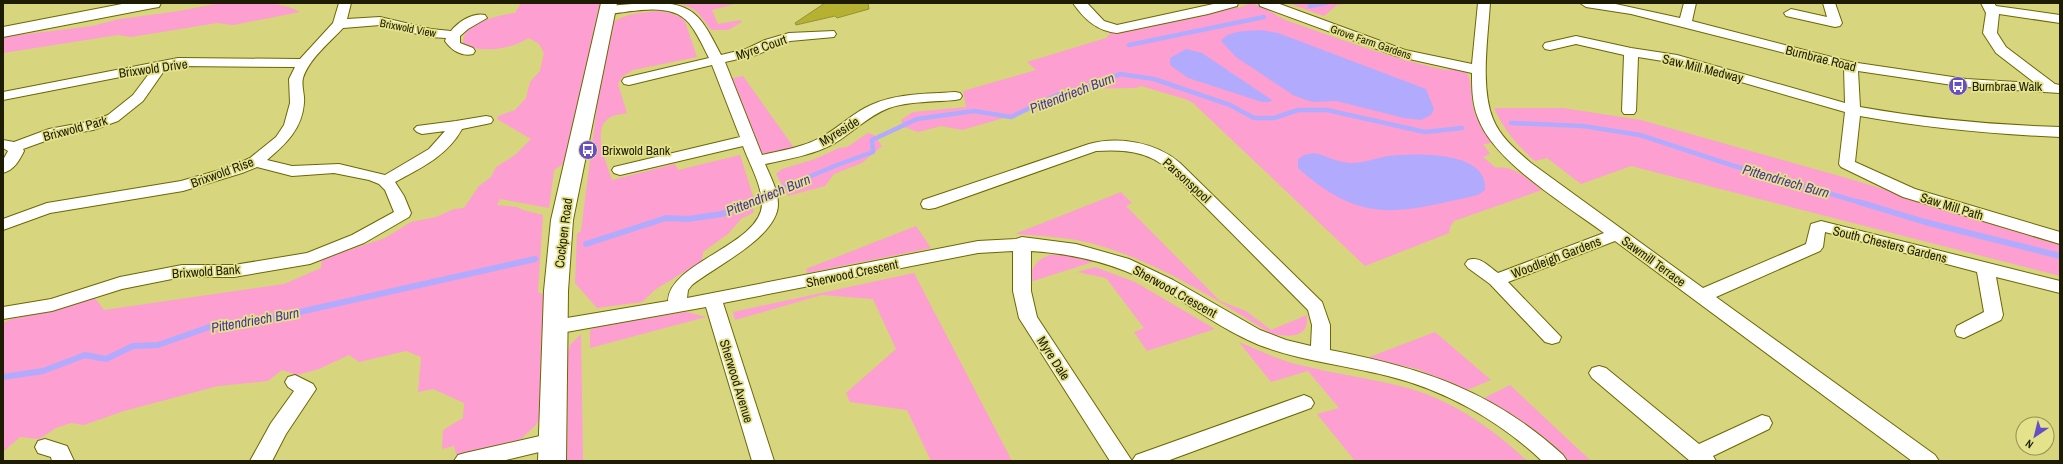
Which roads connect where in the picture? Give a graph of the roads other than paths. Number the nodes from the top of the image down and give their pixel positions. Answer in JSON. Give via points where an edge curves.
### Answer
{"nodes":[{"id":1,"x":153,"y":3,"type":"edge"},
{"id":2,"x":345,"y":3,"type":"edge"},
{"id":3,"x":1079,"y":3,"type":"edge"},
{"id":4,"x":1232,"y":3,"type":"edge"},
{"id":5,"x":1265,"y":3,"type":"edge"},
{"id":6,"x":1484,"y":3,"type":"edge"},
{"id":7,"x":1586,"y":3,"type":"edge"},
{"id":8,"x":1690,"y":3,"type":"edge"},
{"id":9,"x":1829,"y":3,"type":"edge"},
{"id":10,"x":133,"y":5,"type":"edge"},
{"id":11,"x":608,"y":6,"type":"edge"},
{"id":12,"x":1989,"y":6,"type":"edge"},
{"id":13,"x":1791,"y":13,"type":"dead end"},
{"id":14,"x":480,"y":18,"type":"dead end"},
{"id":15,"x":2060,"y":19,"type":"edge"},
{"id":16,"x":1685,"y":23,"type":"junction"},
{"id":17,"x":339,"y":24,"type":"junction"},
{"id":18,"x":3,"y":32,"type":"edge"},
{"id":19,"x":829,"y":34,"type":"dead end"},
{"id":20,"x":453,"y":35,"type":"junction"},
{"id":21,"x":1550,"y":46,"type":"dead end"},
{"id":22,"x":468,"y":51,"type":"dead end"},
{"id":23,"x":1631,"y":52,"type":"junction"},
{"id":24,"x":716,"y":60,"type":"junction"},
{"id":25,"x":304,"y":63,"type":"junction"},
{"id":26,"x":161,"y":65,"type":"junction"},
{"id":27,"x":1851,"y":66,"type":"junction"},
{"id":28,"x":1480,"y":70,"type":"junction"},
{"id":29,"x":629,"y":81,"type":"dead end"},
{"id":30,"x":2056,"y":89,"type":"edge"},
{"id":31,"x":3,"y":96,"type":"edge"},
{"id":32,"x":955,"y":96,"type":"dead end"},
{"id":33,"x":1853,"y":110,"type":"junction"},
{"id":34,"x":1629,"y":112,"type":"dead end"},
{"id":35,"x":486,"y":120,"type":"dead end"},
{"id":36,"x":456,"y":126,"type":"junction"},
{"id":37,"x":422,"y":129,"type":"dead end"},
{"id":38,"x":2060,"y":132,"type":"edge"},
{"id":39,"x":748,"y":140,"type":"junction"},
{"id":40,"x":8,"y":146,"type":"edge"},
{"id":41,"x":256,"y":161,"type":"junction"},
{"id":42,"x":756,"y":161,"type":"junction"},
{"id":43,"x":3,"y":168,"type":"edge"},
{"id":44,"x":620,"y":170,"type":"dead end"},
{"id":45,"x":385,"y":181,"type":"junction"},
{"id":46,"x":929,"y":204,"type":"dead end"},
{"id":47,"x":3,"y":225,"type":"edge"},
{"id":48,"x":1616,"y":234,"type":"junction"},
{"id":49,"x":2060,"y":238,"type":"edge"},
{"id":50,"x":1022,"y":244,"type":"junction"},
{"id":51,"x":1474,"y":264,"type":"dead end"},
{"id":52,"x":1985,"y":267,"type":"junction"},
{"id":53,"x":1496,"y":280,"type":"junction"},
{"id":54,"x":2060,"y":287,"type":"edge"},
{"id":55,"x":1701,"y":296,"type":"junction"},
{"id":56,"x":713,"y":300,"type":"junction"},
{"id":57,"x":678,"y":306,"type":"junction"},
{"id":58,"x":3,"y":314,"type":"edge"},
{"id":59,"x":555,"y":327,"type":"junction"},
{"id":60,"x":1964,"y":331,"type":"dead end"},
{"id":61,"x":1552,"y":337,"type":"dead end"},
{"id":62,"x":1319,"y":355,"type":"junction"},
{"id":63,"x":1599,"y":373,"type":"dead end"},
{"id":64,"x":295,"y":382,"type":"dead end"},
{"id":65,"x":1304,"y":403,"type":"dead end"},
{"id":66,"x":1762,"y":423,"type":"dead end"},
{"id":67,"x":45,"y":447,"type":"dead end"},
{"id":68,"x":553,"y":451,"type":"edge"},
{"id":69,"x":1701,"y":457,"type":"edge"},
{"id":70,"x":63,"y":461,"type":"edge"},
{"id":71,"x":261,"y":461,"type":"edge"},
{"id":72,"x":465,"y":461,"type":"edge"},
{"id":73,"x":763,"y":461,"type":"edge"},
{"id":74,"x":1121,"y":461,"type":"edge"},
{"id":75,"x":1143,"y":461,"type":"edge"},
{"id":76,"x":1556,"y":461,"type":"edge"},
{"id":77,"x":1928,"y":461,"type":"edge"}],
"edges":[{"from":1,"to":10,"type":"main road"},
{"from":2,"to":17,"type":"street","name":"Brixwold Rise"},
{"from":3,"to":4,"type":"street","via":[[1099,24],[1107,29],[1117,29]]},
{"from":5,"to":28,"type":"street","name":"Grove Farm Gardens","via":[[1401,53]]},
{"from":6,"to":28,"type":"street","name":"Sawmill Terrace"},
{"from":7,"to":16,"type":"street","name":"Burnbrae Road","via":[[1631,10]]},
{"from":8,"to":16,"type":"street"},
{"from":9,"to":13,"type":"street","via":[[1835,23]]},
{"from":10,"to":18,"type":"main road"},
{"from":11,"to":24,"type":"street","name":"Cockpen Road","via":[[666,7],[682,10],[692,17]]},
{"from":11,"to":59,"type":"main road","name":"Cockpen Road","via":[[562,220]]},
{"from":12,"to":15,"type":"street"},
{"from":12,"to":30,"type":"street","via":[[1993,14],[1990,33],[2001,50]]},
{"from":14,"to":20,"type":"street","name":"Brixwold View"},
{"from":16,"to":27,"type":"street","name":"Burnbrae Road"},
{"from":17,"to":20,"type":"street","name":"Brixwold View","via":[[380,21],[430,33]]},
{"from":17,"to":25,"type":"street","name":"Brixwold Rise"},
{"from":19,"to":24,"type":"street","name":"Myre Court","via":[[789,37],[751,52]]},
{"from":20,"to":22,"type":"street","name":"Brixwold View","via":[[452,40],[456,46]]},
{"from":21,"to":23,"type":"street","name":"Saw Mill Medway","via":[[1576,40]]},
{"from":23,"to":33,"type":"street","name":"Saw Mill Medway","via":[[1677,60]]},
{"from":23,"to":34,"type":"street"},
{"from":24,"to":29,"type":"street","name":"Myre Court"},
{"from":24,"to":39,"type":"street","name":"Cockpen Road"},
{"from":25,"to":26,"type":"street","name":"Brixwold Drive","via":[[178,62]]},
{"from":25,"to":41,"type":"street","name":"Brixwold Rise","via":[[296,79],[297,103],[292,125],[282,140]]},
{"from":26,"to":31,"type":"street","name":"Brixwold Drive"},
{"from":26,"to":40,"type":"street","name":"Brixwold Park","via":[[153,80],[120,114],[106,121]]},
{"from":27,"to":30,"type":"street","name":"Burnbrae Road","via":[[1966,83]]},
{"from":27,"to":33,"type":"street"},
{"from":28,"to":48,"type":"street","name":"Sawmill Terrace","via":[[1481,104],[1485,117],[1504,147]]},
{"from":32,"to":42,"type":"street","name":"Myreside","via":[[920,92],[872,110],[829,140],[815,146]]},
{"from":33,"to":38,"type":"street","name":"Saw Mill Medway","via":[[1915,121],[1988,129]]},
{"from":33,"to":49,"type":"street","name":"Saw Mill Path","via":[[1847,164],[1909,193]]},
{"from":35,"to":36,"type":"street"},
{"from":36,"to":37,"type":"street"},
{"from":36,"to":45,"type":"street","via":[[450,138],[440,148]]},
{"from":39,"to":42,"type":"street","name":"Cockpen Road"},
{"from":39,"to":44,"type":"street"},
{"from":40,"to":43,"type":"street","name":"Brixwold Park","via":[[16,151],[15,156]]},
{"from":41,"to":45,"type":"street","via":[[285,170],[344,169]]},
{"from":41,"to":47,"type":"street","name":"Brixwold Rise","via":[[203,181],[47,208]]},
{"from":42,"to":57,"type":"street","name":"Cockpen Road","via":[[770,200],[766,218],[749,236],[686,281],[680,287]]},
{"from":45,"to":58,"type":"street","name":"Brixwold Bank","via":[[403,213],[358,239],[310,258],[234,271],[182,271],[120,283],[52,304]]},
{"from":46,"to":62,"type":"street","name":"Parsonspool","via":[[1094,147],[1128,146],[1156,154],[1174,166],[1316,307],[1321,317],[1322,330]]},
{"from":48,"to":53,"type":"street","name":"Woodleigh Gardens"},
{"from":48,"to":55,"type":"street","name":"Sawmill Terrace"},
{"from":50,"to":56,"type":"street","name":"Sherwood Crescent","via":[[966,249]]},
{"from":50,"to":62,"type":"street","name":"Sherwood Crescent","via":[[1062,246],[1112,259],[1166,283],[1239,327],[1265,339]]},
{"from":50,"to":74,"type":"street","name":"Myre Dale","via":[[1021,287],[1023,305],[1028,318]]},
{"from":51,"to":53,"type":"street","name":"Woodleigh Gardens"},
{"from":52,"to":54,"type":"street","name":"South Chesters Gardens"},
{"from":52,"to":55,"type":"street","name":"South Chesters Gardens","via":[[1821,226],[1817,228],[1814,247]]},
{"from":52,"to":60,"type":"street","via":[[1994,314]]},
{"from":53,"to":61,"type":"street","name":"Woodleigh Gardens"},
{"from":55,"to":77,"type":"street","name":"Sawmill Terrace"},
{"from":56,"to":57,"type":"street","name":"Sherwood Crescent"},
{"from":56,"to":73,"type":"street","name":"Sherwood Avenue"},
{"from":57,"to":59,"type":"street","name":"Sherwood Crescent"},
{"from":59,"to":68,"type":"main road","name":"Cockpen Road"},
{"from":62,"to":76,"type":"street","name":"Sherwood Crescent","via":[[1388,369],[1445,389],[1520,430]]},
{"from":63,"to":69,"type":"street"},
{"from":64,"to":71,"type":"street","via":[[306,389],[278,429]]},
{"from":65,"to":75,"type":"street"},
{"from":66,"to":69,"type":"street"},
{"from":67,"to":70,"type":"street","via":[[60,452]]},
{"from":68,"to":72,"type":"street"}]}
